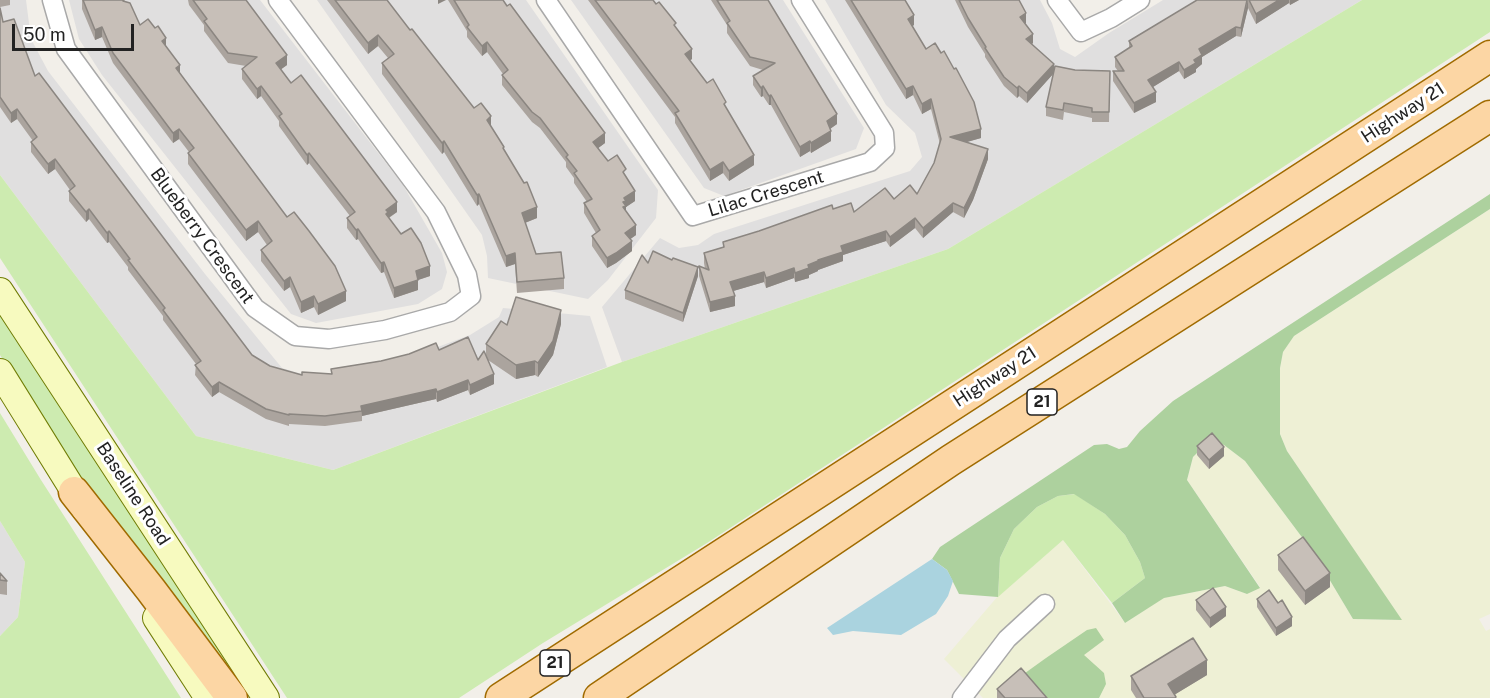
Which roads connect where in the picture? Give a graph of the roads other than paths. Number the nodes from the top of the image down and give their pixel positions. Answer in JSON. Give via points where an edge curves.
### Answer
{"nodes":[{"id":1,"x":52,"y":0,"type":"edge"},
{"id":2,"x":278,"y":0,"type":"edge"},
{"id":3,"x":546,"y":0,"type":"edge"},
{"id":4,"x":801,"y":0,"type":"edge"},
{"id":5,"x":1057,"y":0,"type":"edge"},
{"id":6,"x":1140,"y":0,"type":"edge"},
{"id":7,"x":1490,"y":56,"type":"edge"},
{"id":8,"x":1490,"y":116,"type":"edge"},
{"id":9,"x":0,"y":291,"type":"edge"},
{"id":10,"x":0,"y":372,"type":"edge"},
{"id":11,"x":74,"y":492,"type":"junction"},
{"id":12,"x":1045,"y":604,"type":"dead end"},
{"id":13,"x":609,"y":628,"type":"junction"},
{"id":14,"x":208,"y":698,"type":"edge"},
{"id":15,"x":232,"y":698,"type":"edge"},
{"id":16,"x":266,"y":698,"type":"edge"},
{"id":17,"x":501,"y":698,"type":"edge"},
{"id":18,"x":535,"y":698,"type":"edge"},
{"id":19,"x":599,"y":698,"type":"edge"},
{"id":20,"x":962,"y":698,"type":"edge"}],
"edges":[{"from":1,"to":2,"type":"street","name":"Blueberry Crescent","via":[[66,49],[255,308],[295,336],[330,339],[385,330],[450,312],[471,296],[467,275],[436,212]]},
{"from":3,"to":4,"type":"street","name":"Lilac Crescent","via":[[693,216],[870,162],[885,148],[884,134]]},
{"from":5,"to":6,"type":"street","via":[[1081,32]]},
{"from":7,"to":13,"type":"main road","name":"Highway 21","number":"21"},
{"from":8,"to":19,"type":"main road","number":"21","via":[[951,460]]},
{"from":9,"to":16,"type":"main road","name":"Baseline Road"},
{"from":10,"to":11,"type":"main road"},
{"from":11,"to":14,"type":"main road"},
{"from":11,"to":15,"type":"main road"},
{"from":12,"to":20,"type":"street","via":[[1007,639]]},
{"from":13,"to":17,"type":"main road","name":"Highway 21","number":"21"},
{"from":13,"to":18,"type":"main road","via":[[592,654]]}]}
